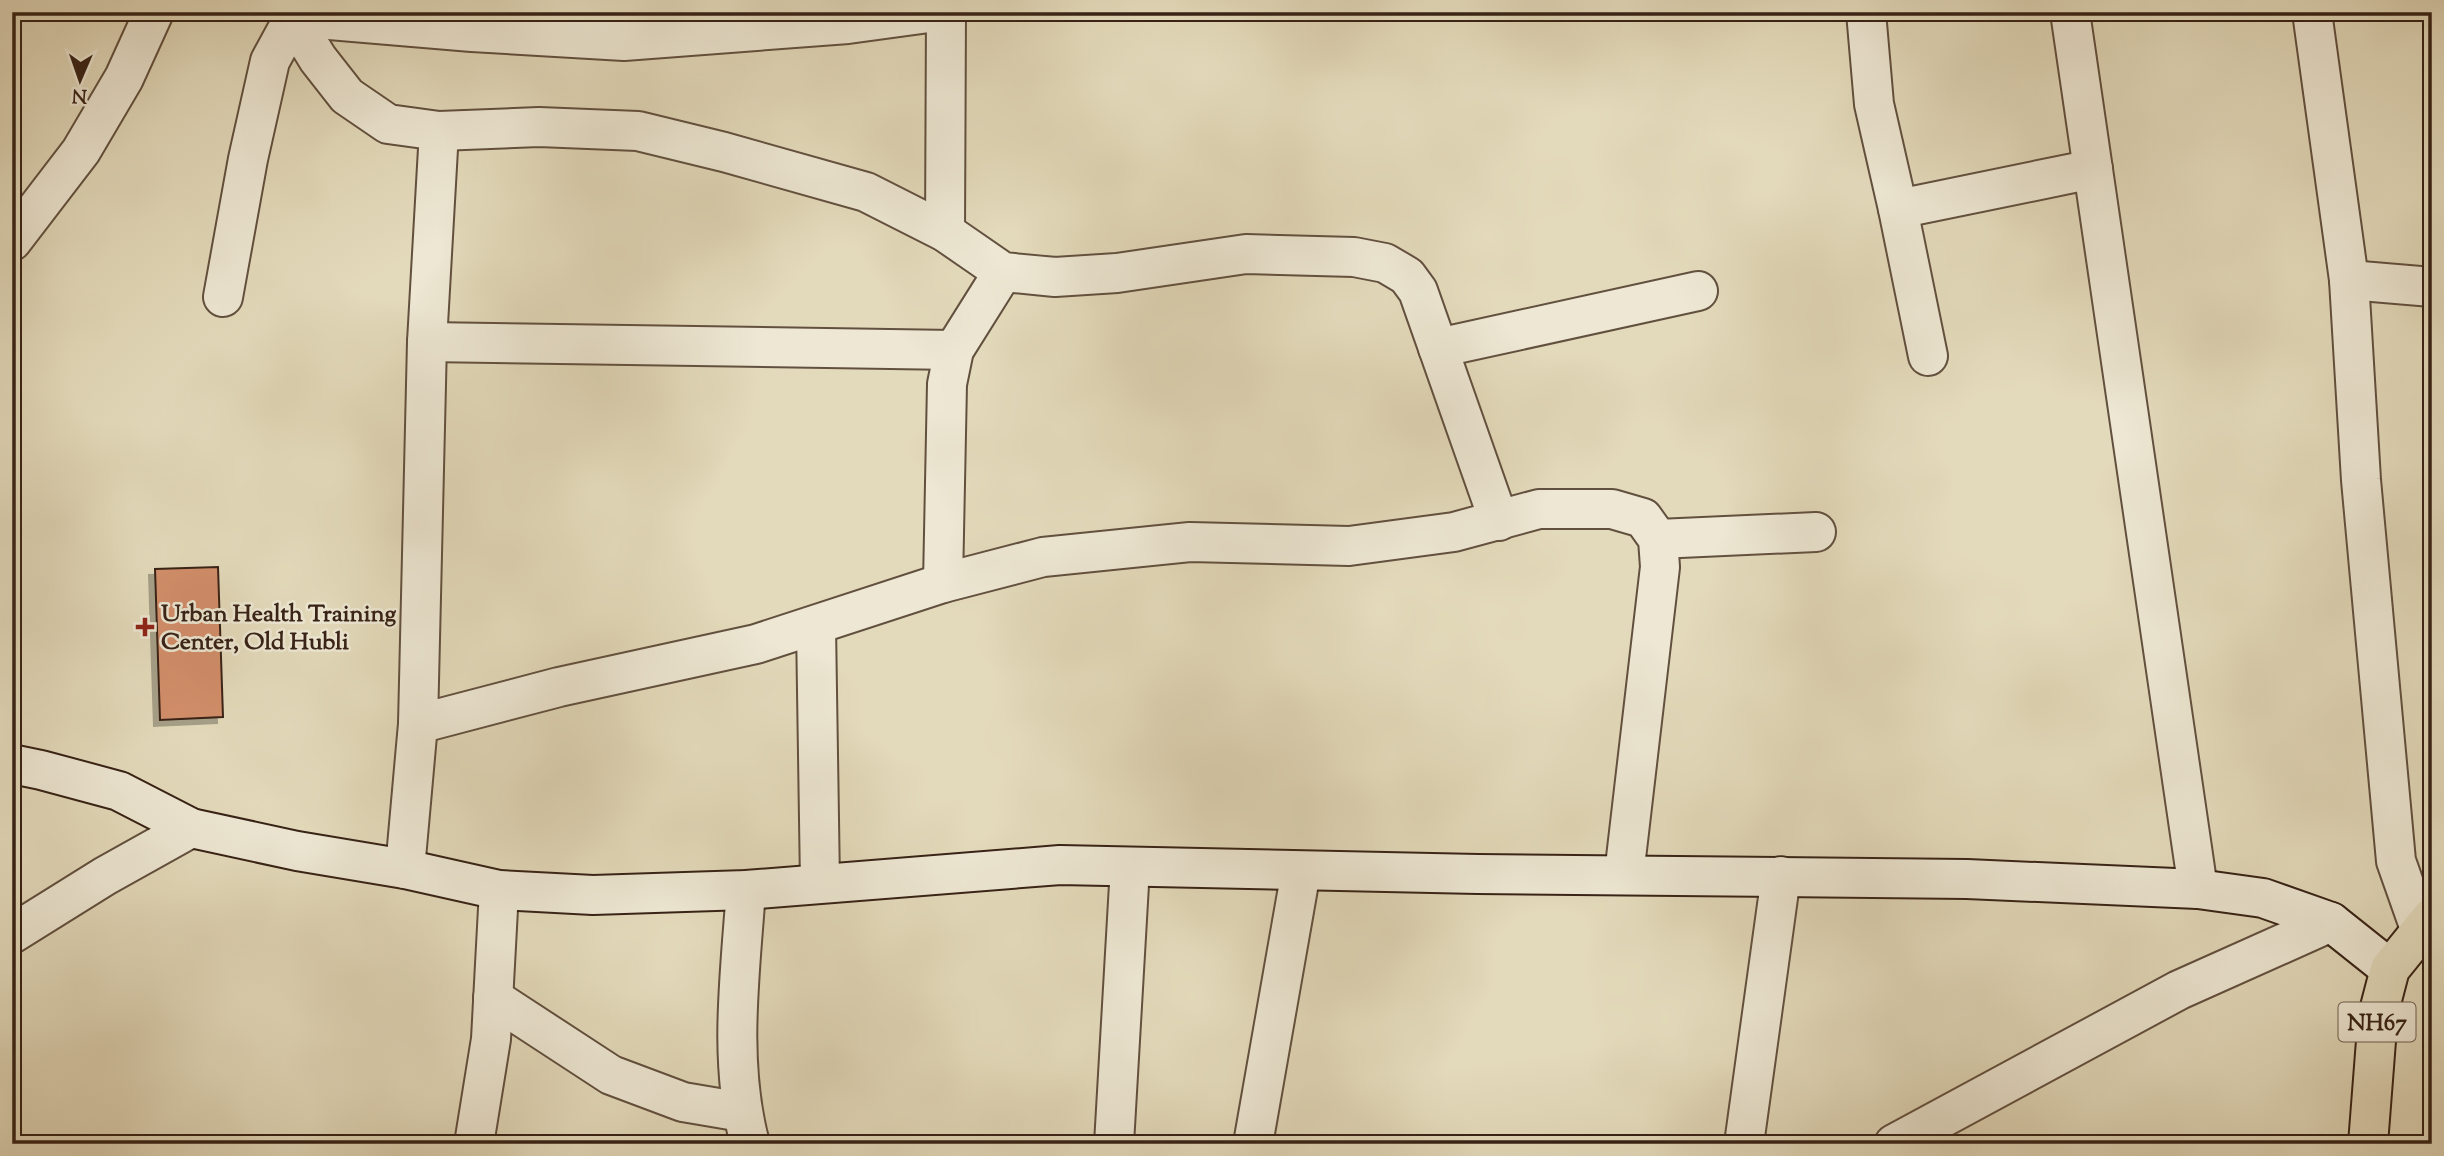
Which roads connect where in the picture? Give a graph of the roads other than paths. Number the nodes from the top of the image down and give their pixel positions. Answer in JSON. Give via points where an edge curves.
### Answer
{"nodes":[{"id":1,"x":154,"y":12,"type":"edge"},
{"id":2,"x":936,"y":12,"type":"edge"},
{"id":3,"x":946,"y":12,"type":"edge"},
{"id":4,"x":1867,"y":12,"type":"edge"},
{"id":5,"x":2070,"y":12,"type":"edge"},
{"id":6,"x":2312,"y":12,"type":"edge"},
{"id":7,"x":291,"y":15,"type":"edge"},
{"id":8,"x":439,"y":131,"type":"junction"},
{"id":9,"x":2093,"y":169,"type":"junction"},
{"id":10,"x":1898,"y":209,"type":"junction"},
{"id":11,"x":946,"y":232,"type":"junction"},
{"id":12,"x":12,"y":241,"type":"edge"},
{"id":13,"x":1003,"y":272,"type":"junction"},
{"id":14,"x":2349,"y":280,"type":"junction"},
{"id":15,"x":2432,"y":287,"type":"edge"},
{"id":16,"x":1698,"y":291,"type":"dead end"},
{"id":17,"x":223,"y":297,"type":"dead end"},
{"id":18,"x":427,"y":342,"type":"junction"},
{"id":19,"x":1438,"y":348,"type":"junction"},
{"id":20,"x":954,"y":350,"type":"junction"},
{"id":21,"x":1928,"y":356,"type":"dead end"},
{"id":22,"x":1499,"y":521,"type":"junction"},
{"id":23,"x":1816,"y":532,"type":"dead end"},
{"id":24,"x":1658,"y":539,"type":"junction"},
{"id":25,"x":943,"y":583,"type":"junction"},
{"id":26,"x":816,"y":626,"type":"junction"},
{"id":27,"x":418,"y":724,"type":"junction"},
{"id":28,"x":12,"y":764,"type":"edge"},
{"id":29,"x":191,"y":828,"type":"junction"},
{"id":30,"x":1130,"y":867,"type":"junction"},
{"id":31,"x":405,"y":869,"type":"junction"},
{"id":32,"x":1301,"y":871,"type":"junction"},
{"id":33,"x":1624,"y":874,"type":"junction"},
{"id":34,"x":1781,"y":876,"type":"junction"},
{"id":35,"x":820,"y":883,"type":"junction"},
{"id":36,"x":2198,"y":889,"type":"junction"},
{"id":37,"x":499,"y":890,"type":"junction"},
{"id":38,"x":746,"y":890,"type":"junction"},
{"id":39,"x":2330,"y":922,"type":"junction"},
{"id":40,"x":2426,"y":923,"type":"edge"},
{"id":41,"x":12,"y":934,"type":"edge"},
{"id":42,"x":2390,"y":969,"type":"junction"},
{"id":43,"x":493,"y":998,"type":"junction"},
{"id":44,"x":746,"y":1128,"type":"edge"},
{"id":45,"x":474,"y":1144,"type":"edge"},
{"id":46,"x":1114,"y":1144,"type":"edge"},
{"id":47,"x":1253,"y":1144,"type":"edge"},
{"id":48,"x":1744,"y":1144,"type":"edge"},
{"id":49,"x":1894,"y":1144,"type":"edge"},
{"id":50,"x":2368,"y":1144,"type":"edge"}],
"edges":[{"from":1,"to":12,"type":"street","via":[[124,78],[81,151]]},
{"from":2,"to":7,"type":"street","via":[[848,24],[624,41]]},
{"from":3,"to":11,"type":"street"},
{"from":4,"to":10,"type":"street","via":[[1874,104]]},
{"from":5,"to":9,"type":"street"},
{"from":6,"to":14,"type":"street"},
{"from":7,"to":8,"type":"street","via":[[347,96],[388,124]]},
{"from":7,"to":17,"type":"street","via":[[270,61]]},
{"from":8,"to":11,"type":"street","via":[[539,127],[638,131],[866,192]]},
{"from":8,"to":18,"type":"street"},
{"from":9,"to":10,"type":"street"},
{"from":9,"to":36,"type":"street"},
{"from":10,"to":21,"type":"street"},
{"from":11,"to":13,"type":"street"},
{"from":13,"to":19,"type":"street","via":[[1055,277],[1117,274],[1246,254],[1365,259],[1385,263],[1407,276],[1418,291]]},
{"from":13,"to":20,"type":"street"},
{"from":14,"to":15,"type":"street"},
{"from":14,"to":40,"type":"street","via":[[2361,480],[2396,861]]},
{"from":16,"to":19,"type":"street"},
{"from":18,"to":20,"type":"street"},
{"from":18,"to":27,"type":"street"},
{"from":19,"to":22,"type":"street"},
{"from":20,"to":25,"type":"street","via":[[947,384]]},
{"from":22,"to":24,"type":"street","via":[[1539,509],[1612,509],[1643,519]]},
{"from":22,"to":25,"type":"street","via":[[1419,538],[1349,546],[1189,542],[1043,557]]},
{"from":23,"to":24,"type":"street"},
{"from":24,"to":33,"type":"street","via":[[1660,567]]},
{"from":25,"to":26,"type":"street"},
{"from":26,"to":27,"type":"street"},
{"from":26,"to":35,"type":"street"},
{"from":27,"to":31,"type":"street"},
{"from":28,"to":29,"type":"street","via":[[119,792]]},
{"from":29,"to":31,"type":"street"},
{"from":29,"to":41,"type":"street"},
{"from":30,"to":32,"type":"street"},
{"from":30,"to":35,"type":"street","via":[[1060,865]]},
{"from":30,"to":46,"type":"street"},
{"from":31,"to":37,"type":"street"},
{"from":32,"to":33,"type":"street"},
{"from":32,"to":47,"type":"street"},
{"from":33,"to":34,"type":"street"},
{"from":34,"to":36,"type":"street"},
{"from":34,"to":48,"type":"street"},
{"from":35,"to":38,"type":"street"},
{"from":36,"to":39,"type":"street","via":[[2263,898]]},
{"from":37,"to":38,"type":"street","via":[[593,895]]},
{"from":37,"to":43,"type":"street"},
{"from":38,"to":44,"type":"street","via":[[736,1044]]},
{"from":39,"to":42,"type":"street"},
{"from":39,"to":49,"type":"street","via":[[2179,990]]},
{"from":40,"to":42,"type":"highway","number":"NH67"},
{"from":42,"to":50,"type":"highway","number":"NH67","via":[[2378,1015]]},
{"from":43,"to":44,"type":"street","via":[[611,1075]]},
{"from":43,"to":45,"type":"street"}]}
